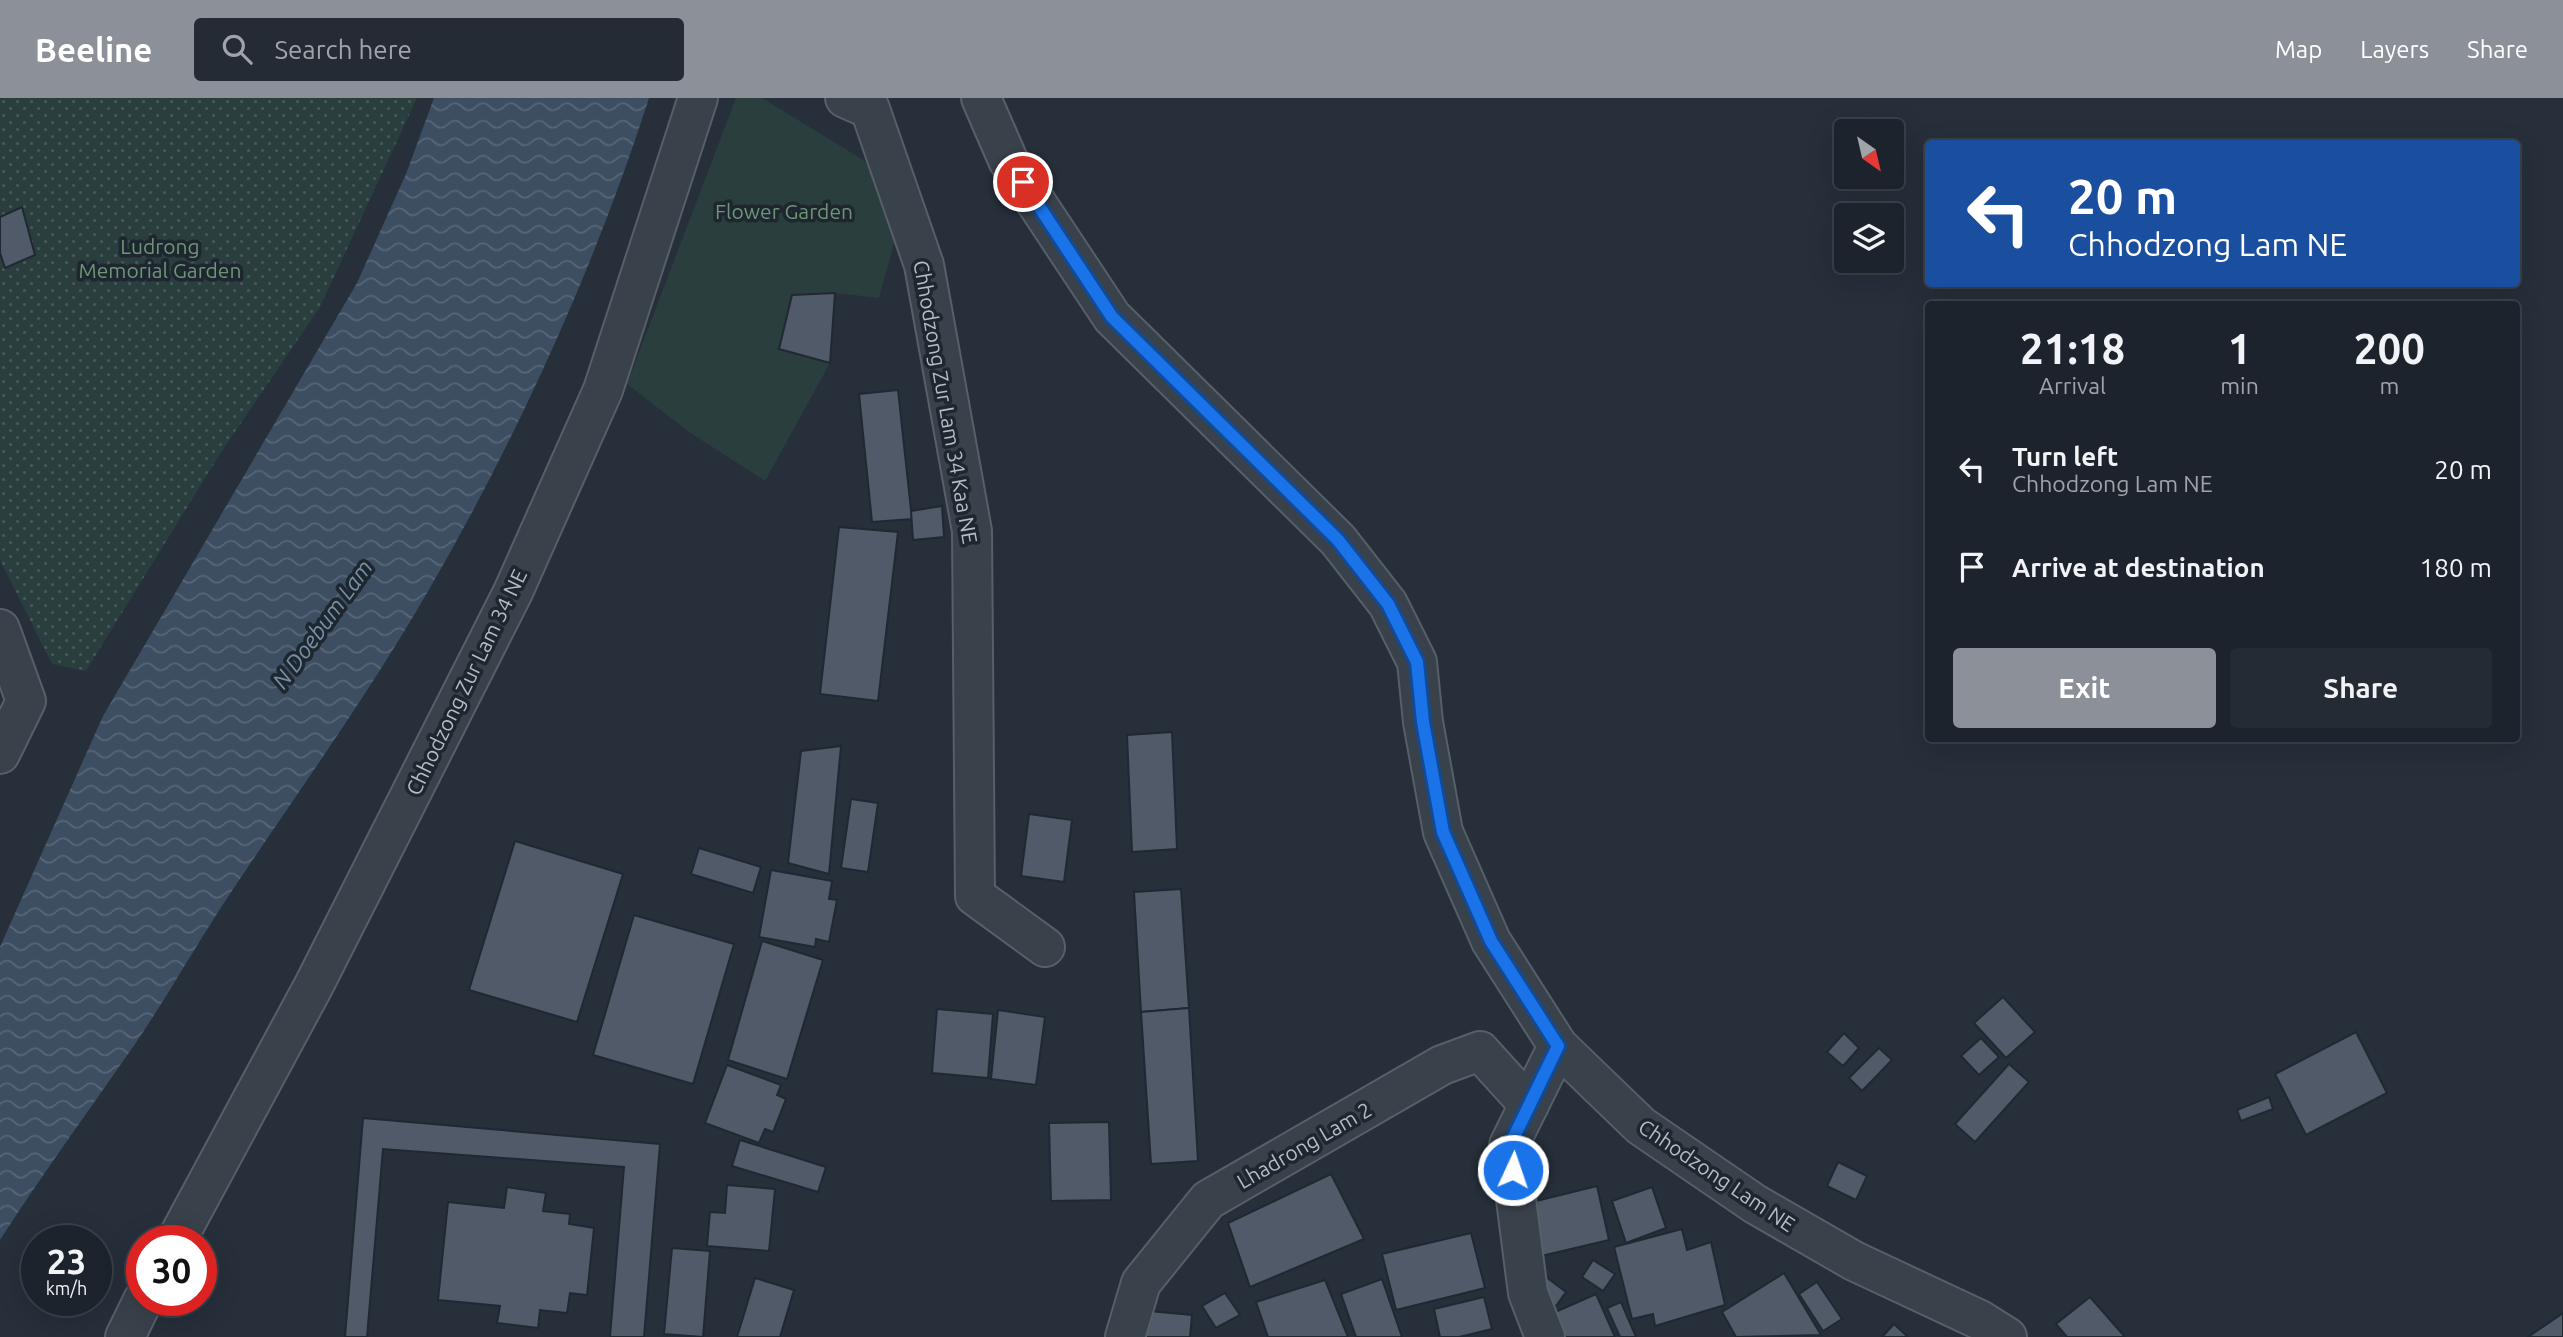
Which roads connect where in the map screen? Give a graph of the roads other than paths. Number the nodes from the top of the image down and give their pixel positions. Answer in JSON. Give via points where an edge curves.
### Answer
{"nodes":[{"id":1,"x":698,"y":98,"type":"edge"},
{"id":2,"x":845,"y":98,"type":"edge"},
{"id":3,"x":981,"y":98,"type":"edge"},
{"id":4,"x":0,"y":629,"type":"edge"},
{"id":5,"x":0,"y":754,"type":"edge"},
{"id":6,"x":1045,"y":947,"type":"dead end"},
{"id":7,"x":1558,"y":1046,"type":"junction"},
{"id":8,"x":1529,"y":1105,"type":"junction"},
{"id":9,"x":185,"y":1225,"type":"edge"},
{"id":10,"x":135,"y":1316,"type":"edge"},
{"id":11,"x":125,"y":1337,"type":"edge"},
{"id":12,"x":1125,"y":1337,"type":"edge"},
{"id":13,"x":1545,"y":1337,"type":"edge"},
{"id":14,"x":2007,"y":1337,"type":"edge"}],
"edges":[{"from":1,"to":9,"type":"street","name":"Chhodzong Zur Lam 34 NE","via":[[603,390],[513,592],[314,985]]},
{"from":2,"to":6,"type":"street","name":"Chhodzong Zur Lam 34 Kaa NE","via":[[870,109],[924,265],[972,531],[975,896]]},
{"from":3,"to":7,"type":"street","name":"Chhodzong Lam NE","via":[[1008,160],[1112,317],[1338,540],[1388,604],[1417,662],[1443,832],[1491,941]]},
{"from":4,"to":5,"type":"street","via":[[26,701]]},
{"from":7,"to":8,"type":"street"},
{"from":7,"to":14,"type":"street","name":"Chhodzong Lam NE","via":[[1641,1126],[1755,1204],[1854,1262]]},
{"from":8,"to":12,"type":"street","name":"Lhadrong Lam 2","via":[[1480,1051],[1443,1065],[1208,1200],[1141,1283]]},
{"from":8,"to":13,"type":"street","via":[[1510,1145],[1528,1293]]},
{"from":10,"to":11,"type":"street"}]}
